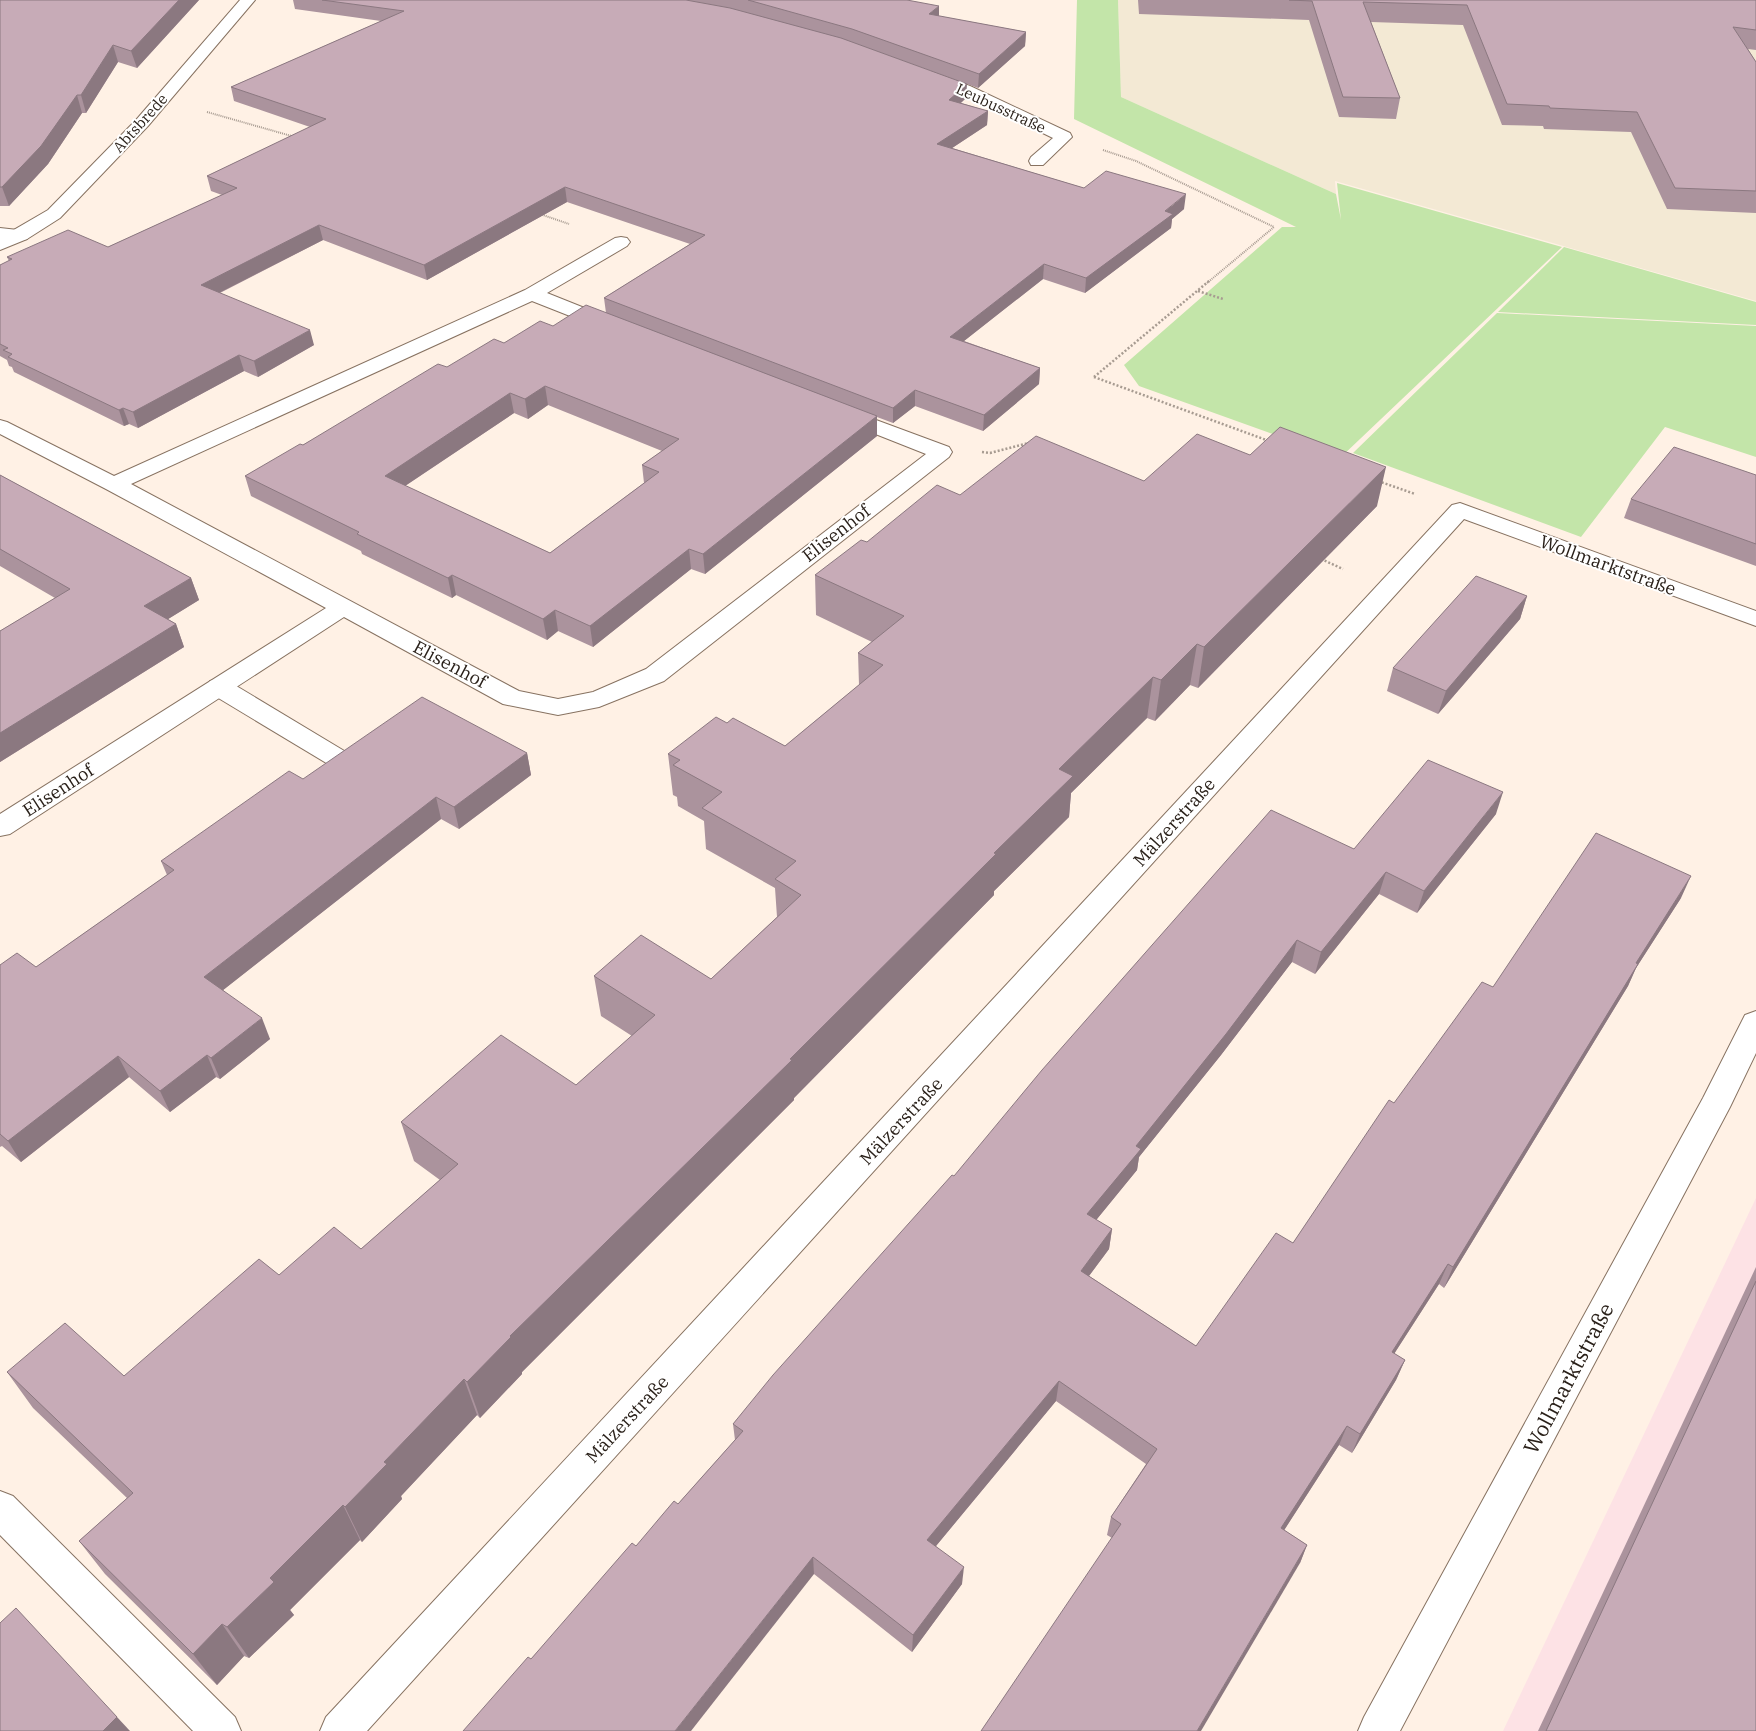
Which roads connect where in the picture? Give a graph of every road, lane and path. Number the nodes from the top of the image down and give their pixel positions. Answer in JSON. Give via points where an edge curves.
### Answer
{"nodes":[{"id":1,"x":248,"y":0,"type":"edge"},
{"id":2,"x":916,"y":71,"type":"edge"},
{"id":3,"x":155,"y":106,"type":"junction"},
{"id":4,"x":301,"y":138,"type":"edge"},
{"id":5,"x":1064,"y":138,"type":"junction"},
{"id":6,"x":1037,"y":160,"type":"dead end"},
{"id":7,"x":538,"y":213,"type":"edge"},
{"id":8,"x":0,"y":233,"type":"edge"},
{"id":9,"x":21,"y":235,"type":"junction"},
{"id":10,"x":622,"y":242,"type":"joint"},
{"id":11,"x":0,"y":245,"type":"edge"},
{"id":12,"x":1197,"y":291,"type":"junction"},
{"id":13,"x":532,"y":294,"type":"junction"},
{"id":14,"x":1224,"y":299,"type":"dead end"},
{"id":15,"x":630,"y":332,"type":"edge"},
{"id":16,"x":822,"y":406,"type":"edge"},
{"id":17,"x":0,"y":426,"type":"edge"},
{"id":18,"x":1038,"y":440,"type":"edge"},
{"id":19,"x":1272,"y":442,"type":"edge"},
{"id":20,"x":941,"y":452,"type":"junction"},
{"id":21,"x":1376,"y":480,"type":"edge"},
{"id":22,"x":114,"y":484,"type":"junction"},
{"id":23,"x":1460,"y":510,"type":"junction"},
{"id":24,"x":1316,"y":557,"type":"edge"},
{"id":25,"x":1388,"y":589,"type":"junction"},
{"id":26,"x":343,"y":607,"type":"junction"},
{"id":27,"x":1756,"y":619,"type":"edge"},
{"id":28,"x":219,"y":687,"type":"junction"},
{"id":29,"x":342,"y":761,"type":"edge"},
{"id":30,"x":0,"y":827,"type":"edge"},
{"id":31,"x":1756,"y":1023,"type":"edge"},
{"id":32,"x":0,"y":1509,"type":"edge"},
{"id":33,"x":221,"y":1731,"type":"edge"},
{"id":34,"x":340,"y":1731,"type":"edge"},
{"id":35,"x":1378,"y":1731,"type":"edge"}],
"edges":[{"from":1,"to":3,"type":"street","name":"Abtsbrede"},
{"from":2,"to":5,"type":"street","name":"Leubusstraße","via":[[964,89]]},
{"from":3,"to":4,"type":"path","via":[[198,110]]},
{"from":3,"to":9,"type":"street","name":"Abtsbrede","via":[[54,214]]},
{"from":5,"to":6,"type":"street","name":"Leubusstraße"},
{"from":5,"to":12,"type":"path","via":[[1136,161],[1274,227]]},
{"from":7,"to":10,"type":"path"},
{"from":8,"to":9,"type":"street"},
{"from":9,"to":11,"type":"street","name":"Abtsbrede"},
{"from":10,"to":13,"type":"street"},
{"from":12,"to":14,"type":"path"},
{"from":12,"to":19,"type":"path","via":[[1094,377]]},
{"from":13,"to":15,"type":"street"},
{"from":13,"to":22,"type":"street"},
{"from":16,"to":20,"type":"street"},
{"from":17,"to":22,"type":"street","name":"Elisenhof"},
{"from":18,"to":20,"type":"path","via":[[990,453]]},
{"from":20,"to":26,"type":"street","name":"Elisenhof","via":[[654,675],[599,699],[558,708],[512,698]]},
{"from":21,"to":23,"type":"path"},
{"from":22,"to":26,"type":"street","name":"Elisenhof"},
{"from":23,"to":25,"type":"street","name":"Mälzerstraße"},
{"from":23,"to":27,"type":"street","name":"Wollmarktstraße"},
{"from":24,"to":25,"type":"path"},
{"from":25,"to":34,"type":"street","name":"Mälzerstraße"},
{"from":26,"to":28,"type":"street","name":"Elisenhof"},
{"from":28,"to":29,"type":"street"},
{"from":28,"to":30,"type":"street","name":"Elisenhof"},
{"from":31,"to":35,"type":"street","name":"Wollmarktstraße","via":[[1714,1107]]},
{"from":32,"to":33,"type":"street"}]}
